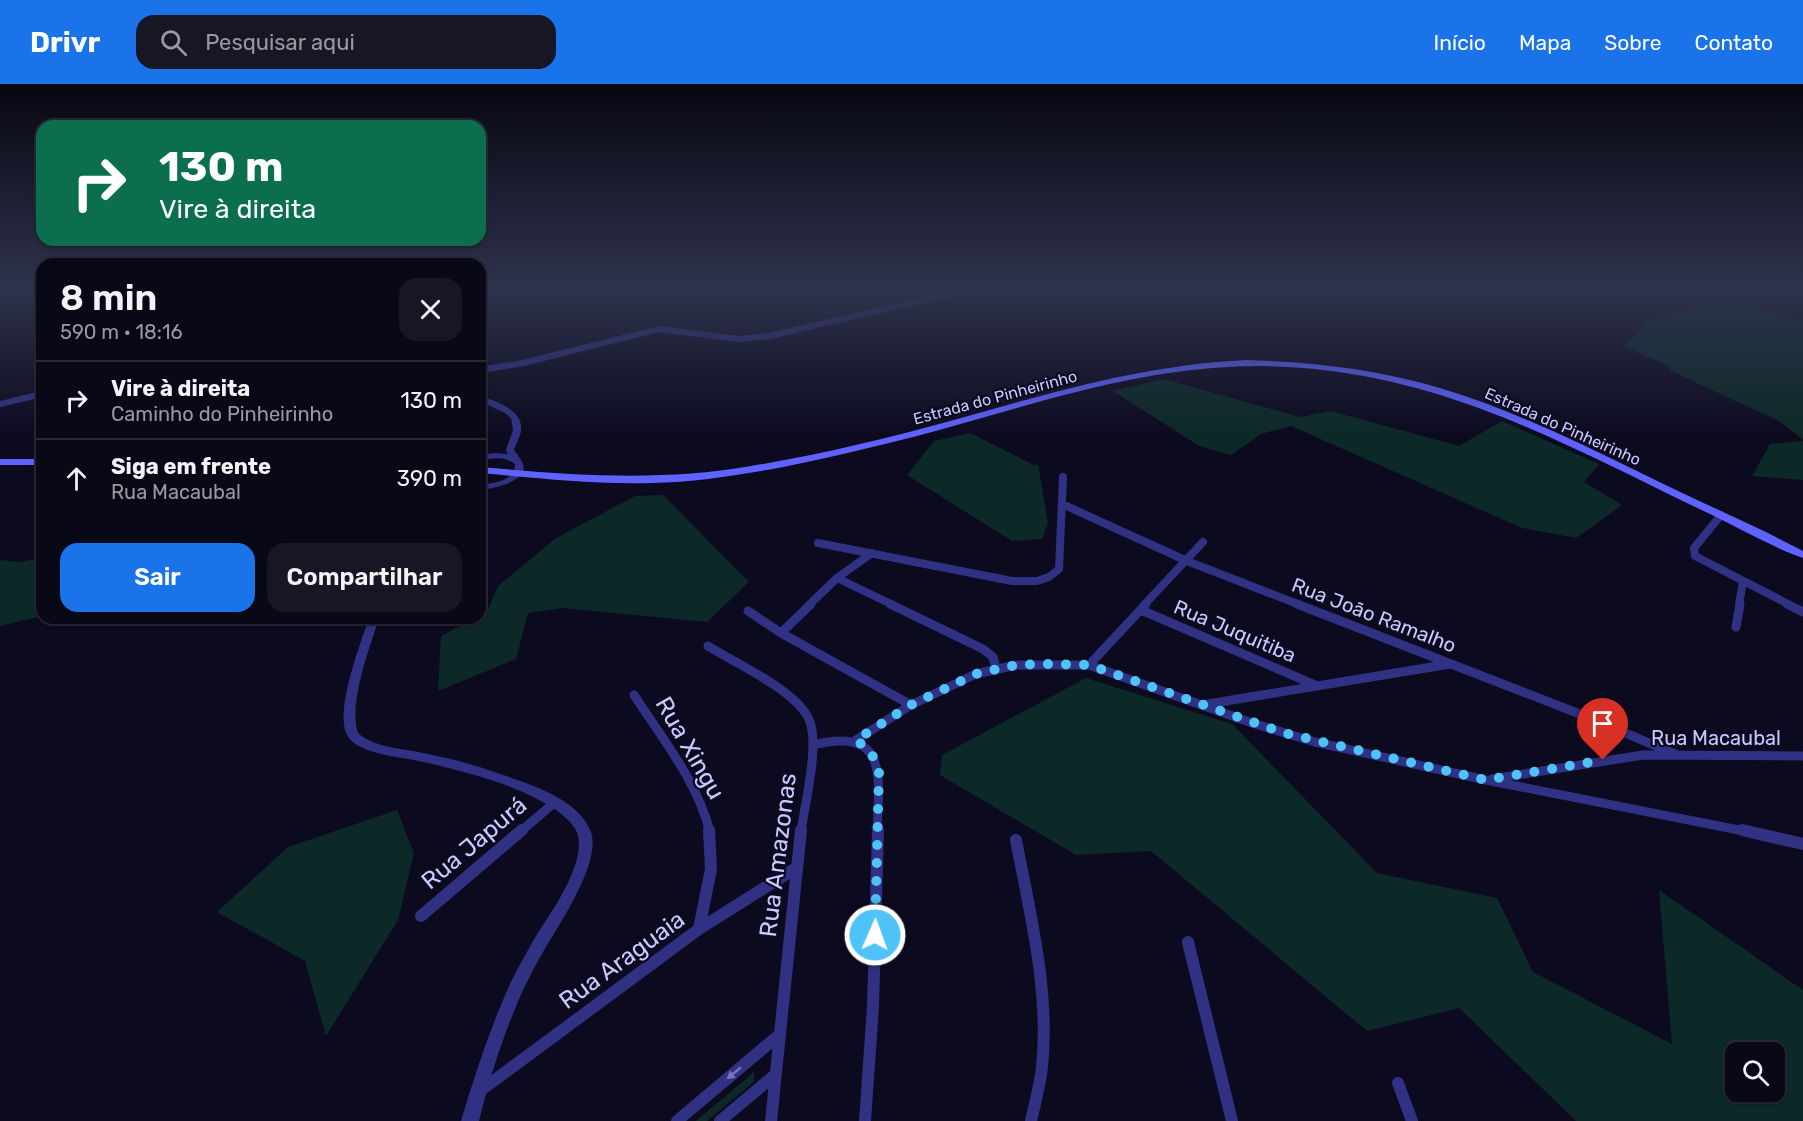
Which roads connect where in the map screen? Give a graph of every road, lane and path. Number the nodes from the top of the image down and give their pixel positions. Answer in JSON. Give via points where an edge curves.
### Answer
{"nodes":[{"id":1,"x":626,"y":337,"type":"edge"},
{"id":2,"x":725,"y":337,"type":"edge"},
{"id":3,"x":755,"y":337,"type":"edge"},
{"id":4,"x":486,"y":369,"type":"edge"},
{"id":5,"x":36,"y":395,"type":"edge"},
{"id":6,"x":486,"y":401,"type":"edge"},
{"id":7,"x":0,"y":404,"type":"edge"},
{"id":8,"x":512,"y":439,"type":"junction"},
{"id":9,"x":492,"y":456,"type":"junction"},
{"id":10,"x":486,"y":457,"type":"edge"},
{"id":11,"x":515,"y":459,"type":"junction"},
{"id":12,"x":0,"y":462,"type":"edge"},
{"id":13,"x":36,"y":462,"type":"edge"},
{"id":14,"x":486,"y":470,"type":"edge"},
{"id":15,"x":518,"y":473,"type":"junction"},
{"id":16,"x":1063,"y":477,"type":"dead end"},
{"id":17,"x":486,"y":487,"type":"edge"},
{"id":18,"x":1062,"y":504,"type":"junction"},
{"id":19,"x":1721,"y":515,"type":"junction"},
{"id":20,"x":1203,"y":542,"type":"dead end"},
{"id":21,"x":818,"y":543,"type":"dead end"},
{"id":22,"x":872,"y":553,"type":"junction"},
{"id":23,"x":1803,"y":555,"type":"edge"},
{"id":24,"x":1186,"y":561,"type":"junction"},
{"id":25,"x":837,"y":578,"type":"junction"},
{"id":26,"x":1743,"y":581,"type":"junction"},
{"id":27,"x":1141,"y":610,"type":"junction"},
{"id":28,"x":748,"y":611,"type":"dead end"},
{"id":29,"x":1803,"y":612,"type":"edge"},
{"id":30,"x":372,"y":624,"type":"edge"},
{"id":31,"x":1736,"y":627,"type":"dead end"},
{"id":32,"x":781,"y":633,"type":"junction"},
{"id":33,"x":708,"y":646,"type":"dead end"},
{"id":34,"x":1451,"y":664,"type":"junction"},
{"id":35,"x":1089,"y":665,"type":"junction"},
{"id":36,"x":996,"y":668,"type":"junction"},
{"id":37,"x":1316,"y":685,"type":"junction"},
{"id":38,"x":634,"y":695,"type":"dead end"},
{"id":39,"x":911,"y":705,"type":"junction"},
{"id":40,"x":1201,"y":705,"type":"junction"},
{"id":41,"x":856,"y":740,"type":"junction"},
{"id":42,"x":813,"y":744,"type":"junction"},
{"id":43,"x":1675,"y":754,"type":"junction"},
{"id":44,"x":1803,"y":756,"type":"edge"},
{"id":45,"x":1486,"y":780,"type":"junction"},
{"id":46,"x":555,"y":802,"type":"junction"},
{"id":47,"x":1016,"y":840,"type":"dead end"},
{"id":48,"x":1803,"y":844,"type":"edge"},
{"id":49,"x":796,"y":868,"type":"junction"},
{"id":50,"x":421,"y":916,"type":"dead end"},
{"id":51,"x":699,"y":929,"type":"junction"},
{"id":52,"x":1188,"y":942,"type":"dead end"},
{"id":53,"x":779,"y":1035,"type":"junction"},
{"id":54,"x":776,"y":1074,"type":"junction"},
{"id":55,"x":1398,"y":1083,"type":"dead end"},
{"id":56,"x":478,"y":1093,"type":"junction"},
{"id":57,"x":470,"y":1121,"type":"edge"},
{"id":58,"x":677,"y":1121,"type":"edge"},
{"id":59,"x":720,"y":1121,"type":"edge"},
{"id":60,"x":771,"y":1121,"type":"edge"},
{"id":61,"x":866,"y":1121,"type":"edge"},
{"id":62,"x":1031,"y":1121,"type":"edge"},
{"id":63,"x":1232,"y":1121,"type":"edge"},
{"id":64,"x":1412,"y":1121,"type":"edge"}],
"edges":[{"from":1,"to":4,"type":"street"},
{"from":2,"to":3,"type":"street"},
{"from":5,"to":7,"type":"street"},
{"from":6,"to":8,"type":"street","via":[[515,417],[517,430]]},
{"from":8,"to":9,"type":"street"},
{"from":8,"to":11,"type":"street","via":[[510,450]]},
{"from":9,"to":10,"type":"street"},
{"from":9,"to":11,"type":"street"},
{"from":11,"to":15,"type":"street","via":[[520,468]]},
{"from":12,"to":13,"type":"main road"},
{"from":14,"to":15,"type":"main road"},
{"from":15,"to":17,"type":"street","name":"Estrada do Pinheirinho"},
{"from":15,"to":19,"type":"main road","name":"Estrada do Pinheirinho","via":[[653,480],[763,467],[913,434],[1145,373],[1188,366],[1266,363],[1368,374],[1480,404],[1540,428]]},
{"from":16,"to":18,"type":"street"},
{"from":18,"to":22,"type":"street","via":[[1059,569],[1040,580],[1012,581]]},
{"from":18,"to":24,"type":"street","name":"Rua João Ramalho"},
{"from":19,"to":23,"type":"main road","name":"Estrada do Pinheirinho"},
{"from":19,"to":26,"type":"street","via":[[1694,552],[1707,564]]},
{"from":20,"to":24,"type":"street"},
{"from":21,"to":22,"type":"street"},
{"from":22,"to":25,"type":"street"},
{"from":24,"to":27,"type":"street"},
{"from":24,"to":34,"type":"street","name":"Rua João Ramalho"},
{"from":25,"to":32,"type":"street"},
{"from":25,"to":36,"type":"street","via":[[983,650],[993,657]]},
{"from":26,"to":29,"type":"street"},
{"from":26,"to":31,"type":"street"},
{"from":27,"to":35,"type":"street"},
{"from":27,"to":37,"type":"street","name":"Rua Juquitiba"},
{"from":28,"to":32,"type":"street"},
{"from":30,"to":46,"type":"street","via":[[350,706],[352,735],[376,748],[488,774]]},
{"from":32,"to":39,"type":"street"},
{"from":33,"to":42,"type":"street","name":"Rua Amazonas","via":[[800,706],[812,728]]},
{"from":34,"to":37,"type":"street"},
{"from":34,"to":43,"type":"street","name":"Rua João Ramalho"},
{"from":35,"to":36,"type":"street"},
{"from":35,"to":40,"type":"street"},
{"from":36,"to":39,"type":"street"},
{"from":37,"to":40,"type":"street"},
{"from":38,"to":51,"type":"street","name":"Rua Xingu","via":[[691,789],[710,832],[708,885]]},
{"from":39,"to":41,"type":"street"},
{"from":40,"to":45,"type":"street","via":[[1315,742]]},
{"from":41,"to":42,"type":"street"},
{"from":41,"to":61,"type":"street","via":[[875,760],[880,792]]},
{"from":42,"to":49,"type":"street","name":"Rua Amazonas"},
{"from":43,"to":44,"type":"street","name":"Rua Macaubal"},
{"from":43,"to":45,"type":"street","name":"Rua Macaubal","via":[[1603,760]]},
{"from":45,"to":48,"type":"street"},
{"from":46,"to":50,"type":"street","name":"Rua Japurá"},
{"from":46,"to":56,"type":"street","via":[[582,826],[586,841],[583,861],[575,883],[513,994]]},
{"from":47,"to":62,"type":"street","via":[[1044,1023],[1043,1060]]},
{"from":49,"to":51,"type":"street","name":"Rua Araguaia"},
{"from":49,"to":53,"type":"street","name":"Rua Amazonas"},
{"from":51,"to":56,"type":"street","name":"Rua Araguaia"},
{"from":52,"to":63,"type":"street"},
{"from":53,"to":54,"type":"street","name":"Rua Amazonas"},
{"from":53,"to":58,"type":"street","one_way":true},
{"from":54,"to":59,"type":"street"},
{"from":54,"to":60,"type":"street","name":"Rua Amazonas"},
{"from":55,"to":64,"type":"street"},
{"from":56,"to":57,"type":"street"}]}
